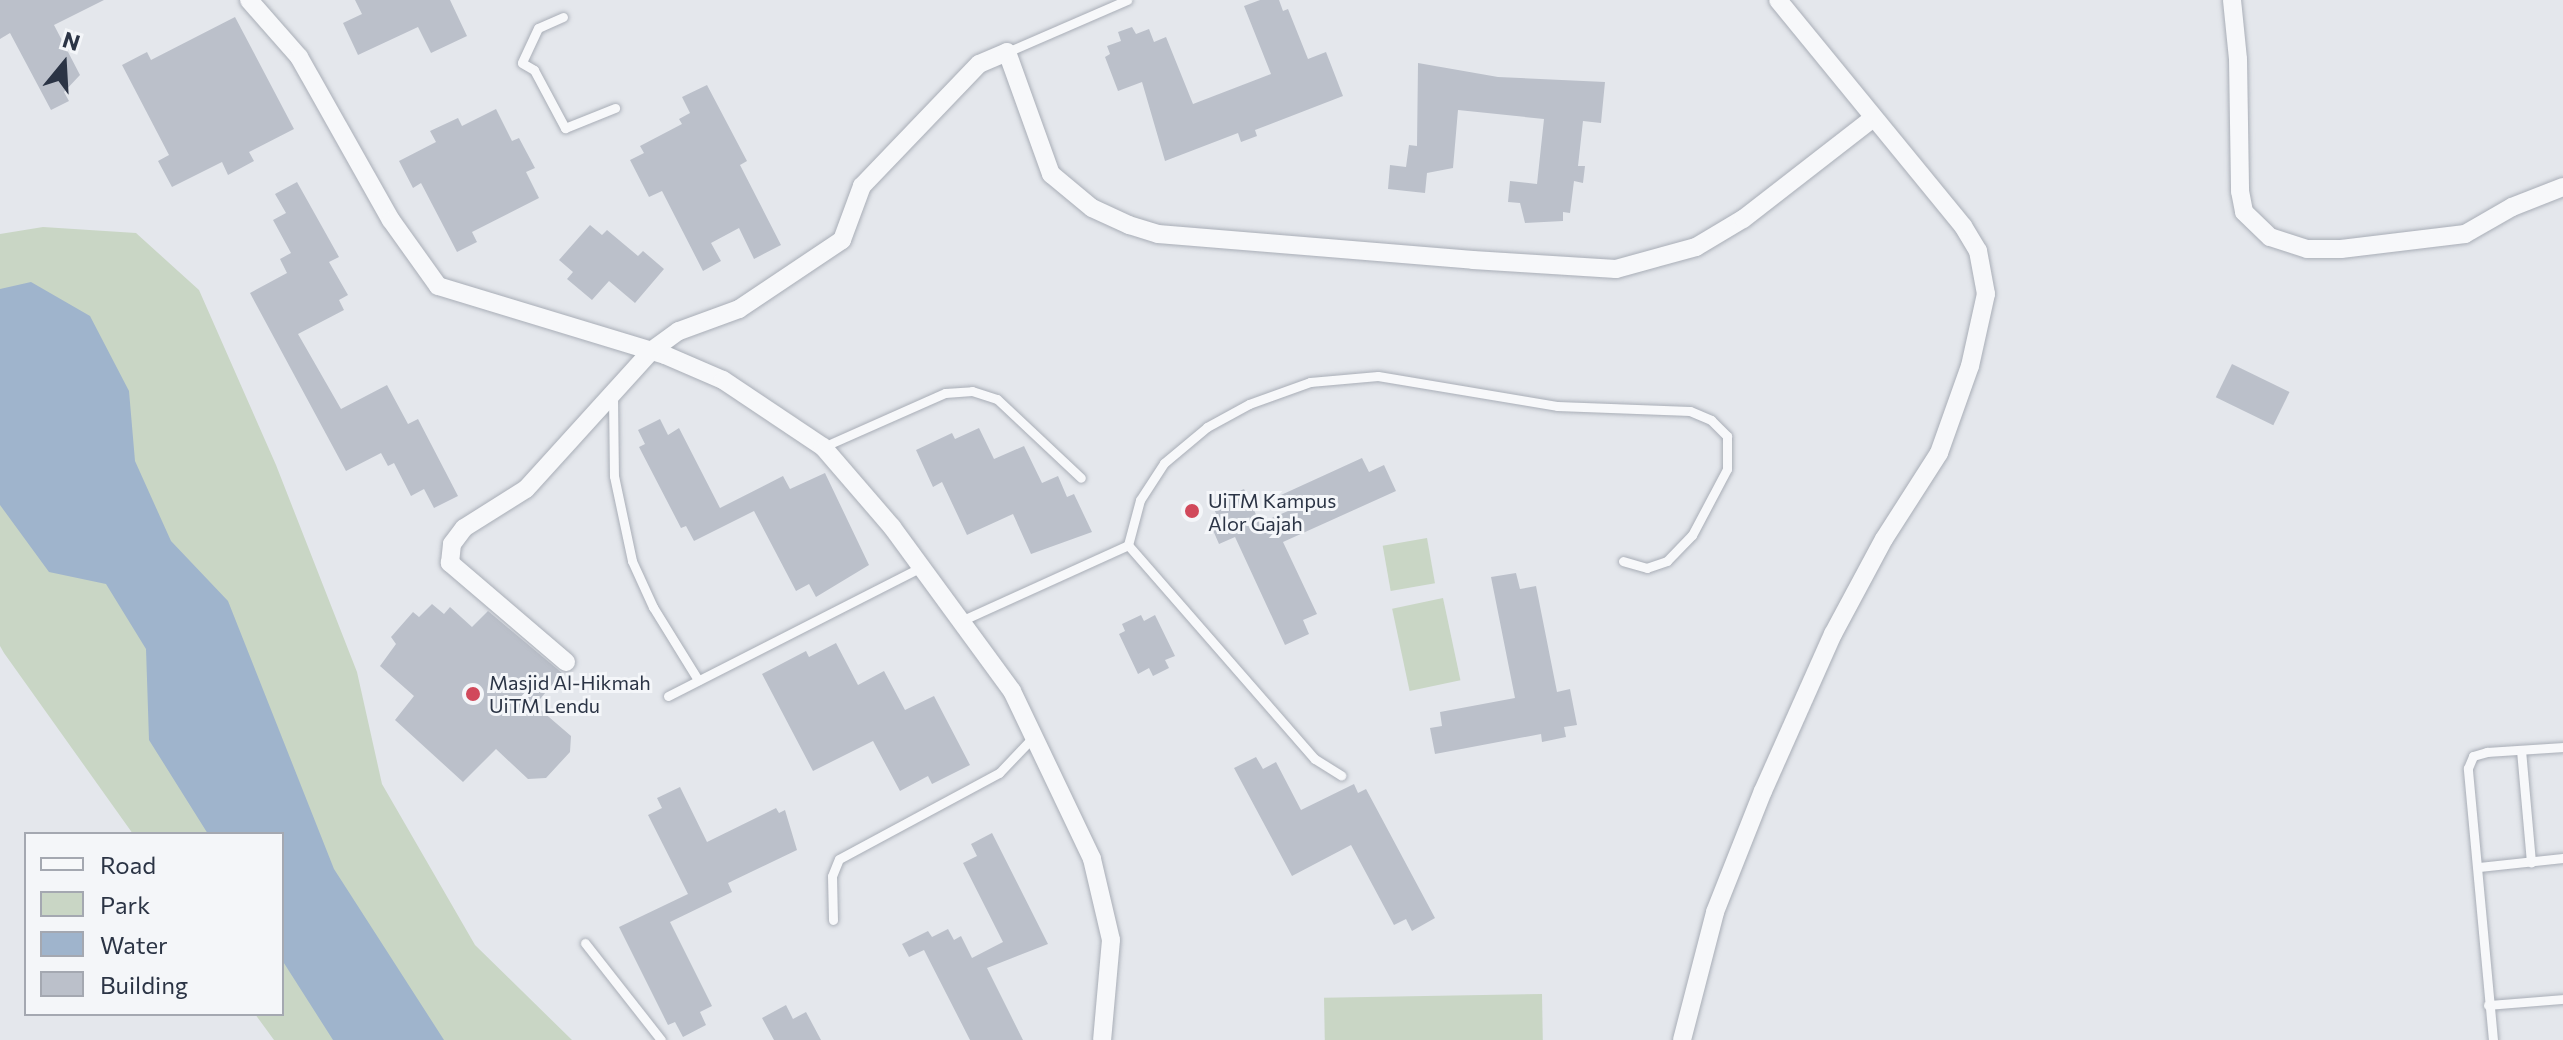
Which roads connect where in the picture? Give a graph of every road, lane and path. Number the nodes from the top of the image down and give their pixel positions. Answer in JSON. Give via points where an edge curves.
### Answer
{"nodes":[{"id":1,"x":249,"y":0,"type":"edge"},
{"id":2,"x":1127,"y":0,"type":"edge"},
{"id":3,"x":1778,"y":0,"type":"edge"},
{"id":4,"x":2232,"y":0,"type":"edge"},
{"id":5,"x":563,"y":17,"type":"dead end"},
{"id":6,"x":1007,"y":52,"type":"junction"},
{"id":7,"x":615,"y":108,"type":"dead end"},
{"id":8,"x":1873,"y":118,"type":"junction"},
{"id":9,"x":2563,"y":187,"type":"edge"},
{"id":10,"x":651,"y":351,"type":"junction"},
{"id":11,"x":613,"y":396,"type":"junction"},
{"id":12,"x":823,"y":447,"type":"junction"},
{"id":13,"x":1081,"y":478,"type":"dead end"},
{"id":14,"x":1128,"y":545,"type":"junction"},
{"id":15,"x":1623,"y":561,"type":"dead end"},
{"id":16,"x":923,"y":566,"type":"junction"},
{"id":17,"x":963,"y":620,"type":"junction"},
{"id":18,"x":566,"y":662,"type":"dead end"},
{"id":19,"x":698,"y":680,"type":"junction"},
{"id":20,"x":668,"y":696,"type":"dead end"},
{"id":21,"x":1035,"y":735,"type":"junction"},
{"id":22,"x":2563,"y":747,"type":"edge"},
{"id":23,"x":2521,"y":750,"type":"junction"},
{"id":24,"x":1341,"y":775,"type":"dead end"},
{"id":25,"x":2563,"y":858,"type":"edge"},
{"id":26,"x":2531,"y":863,"type":"junction"},
{"id":27,"x":2479,"y":867,"type":"junction"},
{"id":28,"x":833,"y":920,"type":"dead end"},
{"id":29,"x":585,"y":943,"type":"dead end"},
{"id":30,"x":2563,"y":999,"type":"edge"},
{"id":31,"x":2488,"y":1005,"type":"junction"},
{"id":32,"x":661,"y":1040,"type":"edge"},
{"id":33,"x":1102,"y":1040,"type":"edge"},
{"id":34,"x":1682,"y":1040,"type":"edge"},
{"id":35,"x":2493,"y":1040,"type":"edge"}],
"edges":[{"from":1,"to":10,"type":"street","via":[[299,57],[391,220],[438,286]]},
{"from":2,"to":6,"type":"lane"},
{"from":3,"to":8,"type":"street"},
{"from":4,"to":9,"type":"street","via":[[2240,191],[2244,212],[2270,237],[2307,249],[2341,249],[2465,234],[2512,207]]},
{"from":5,"to":7,"type":"lane","via":[[538,28],[522,63],[534,70],[565,128]]},
{"from":6,"to":8,"type":"street","via":[[1051,174],[1092,208],[1129,225],[1158,234],[1458,259],[1616,269],[1656,261],[1696,247],[1743,219]]},
{"from":6,"to":10,"type":"street","via":[[979,64],[862,186],[842,240],[739,309],[679,331]]},
{"from":8,"to":34,"type":"street","via":[[1978,251],[1983,306],[1970,366],[1939,453],[1833,634],[1763,791],[1715,912]]},
{"from":10,"to":11,"type":"street"},
{"from":10,"to":12,"type":"street","via":[[723,380]]},
{"from":11,"to":18,"type":"street","via":[[526,489],[464,528],[452,544],[450,563]]},
{"from":11,"to":19,"type":"lane","via":[[614,476],[632,561]]},
{"from":12,"to":13,"type":"lane","via":[[945,393],[972,391],[997,399]]},
{"from":12,"to":16,"type":"street"},
{"from":14,"to":15,"type":"lane","via":[[1140,500],[1164,463],[1207,427],[1249,404],[1310,382],[1378,376],[1557,406],[1666,408],[1711,420],[1727,436],[1727,469],[1692,535],[1667,561],[1647,568]]},
{"from":14,"to":17,"type":"lane"},
{"from":14,"to":24,"type":"lane","via":[[1315,759]]},
{"from":16,"to":17,"type":"street"},
{"from":16,"to":19,"type":"lane"},
{"from":17,"to":21,"type":"street"},
{"from":19,"to":20,"type":"lane"},
{"from":21,"to":28,"type":"lane","via":[[999,773],[839,859],[832,876]]},
{"from":21,"to":33,"type":"street","via":[[1092,859],[1111,940]]},
{"from":22,"to":23,"type":"lane"},
{"from":23,"to":26,"type":"lane"},
{"from":23,"to":27,"type":"lane","via":[[2473,756],[2468,768]]},
{"from":25,"to":26,"type":"lane"},
{"from":26,"to":27,"type":"lane"},
{"from":27,"to":31,"type":"lane"},
{"from":29,"to":32,"type":"lane"},
{"from":30,"to":31,"type":"lane"},
{"from":31,"to":35,"type":"lane"}]}
